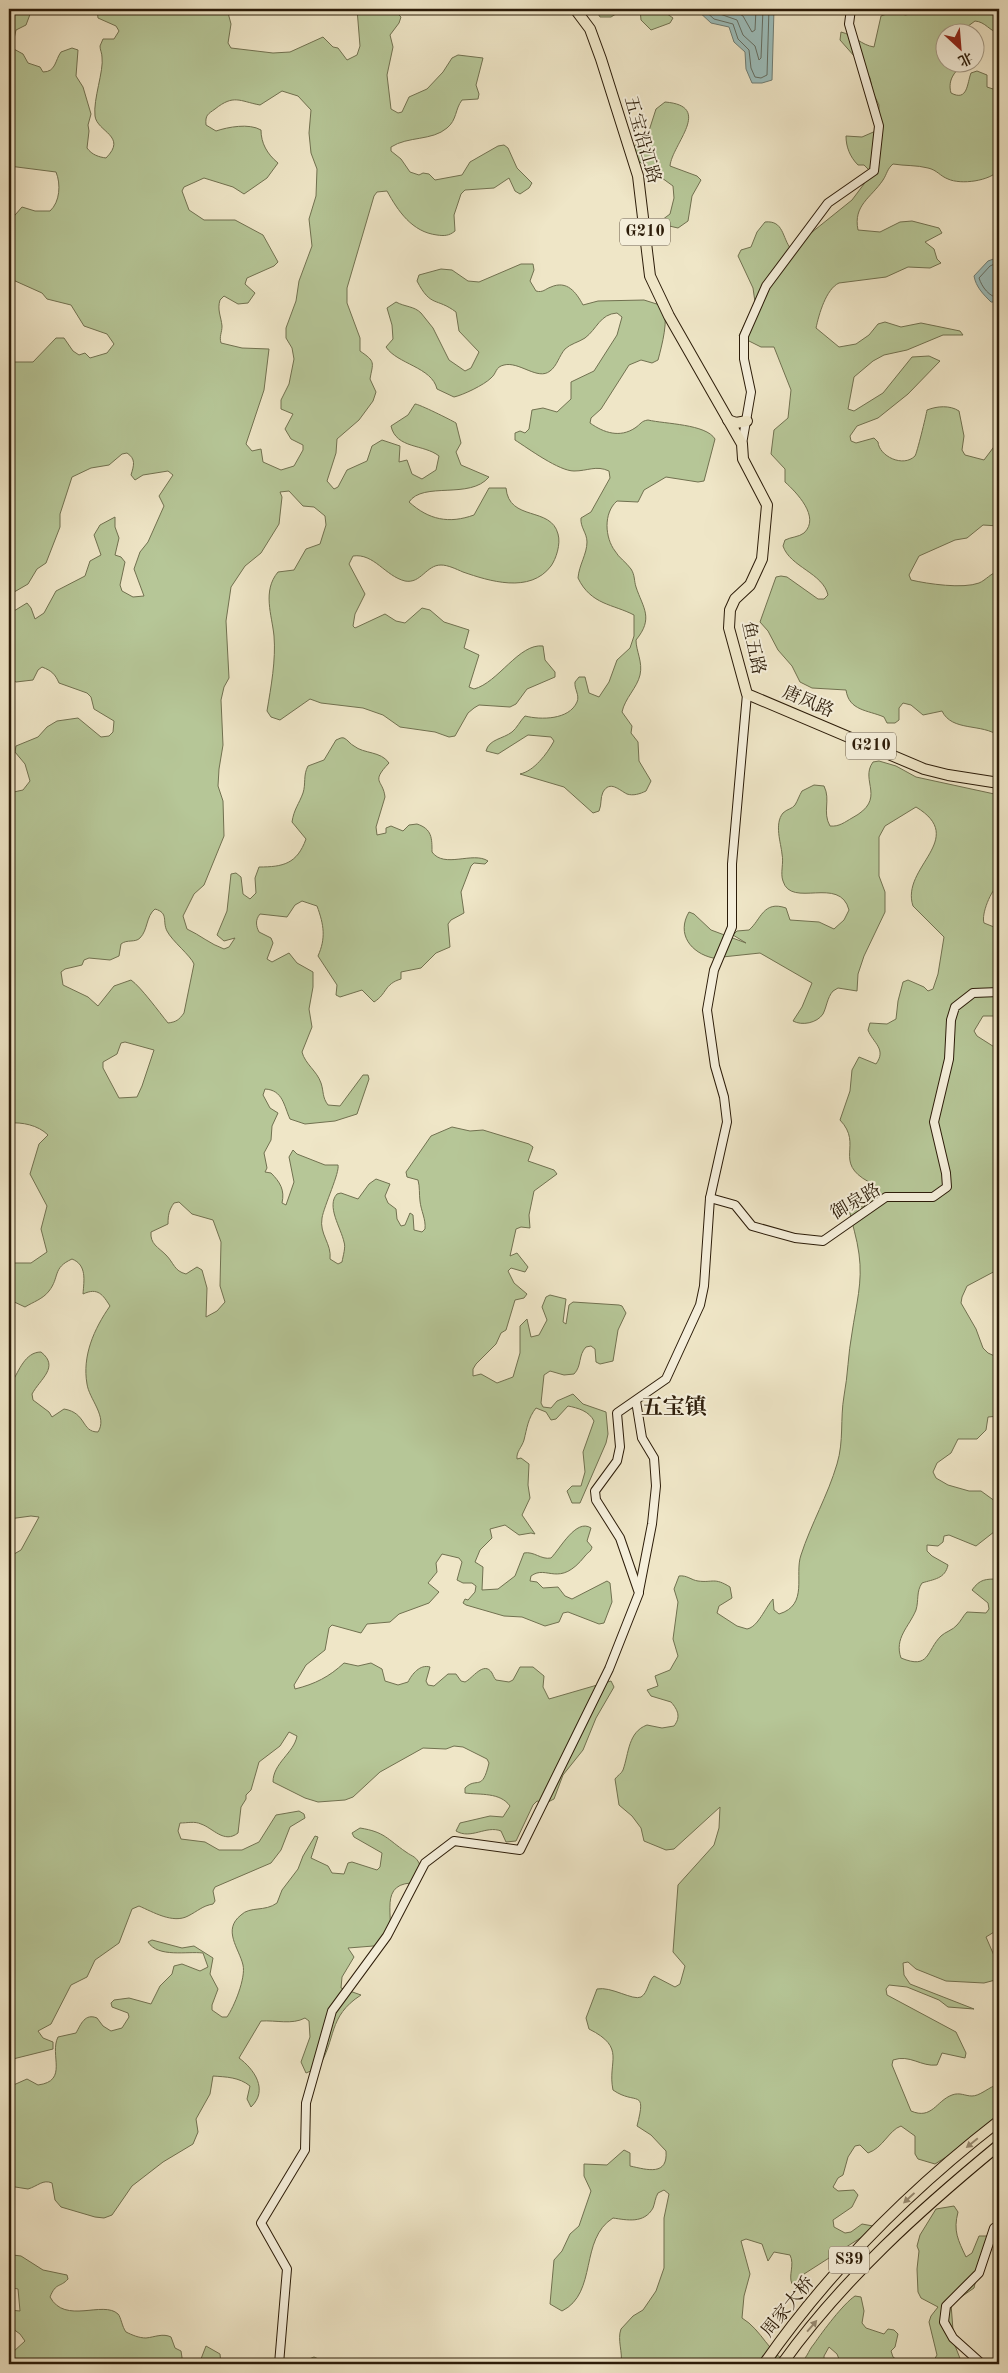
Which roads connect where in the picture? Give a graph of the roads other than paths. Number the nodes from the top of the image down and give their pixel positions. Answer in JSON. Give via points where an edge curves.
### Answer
{"nodes":[{"id":1,"x":575,"y":9,"type":"edge"},
{"id":2,"x":851,"y":9,"type":"edge"},
{"id":3,"x":728,"y":420,"type":"junction"},
{"id":4,"x":747,"y":421,"type":"junction"},
{"id":5,"x":742,"y":444,"type":"junction"},
{"id":6,"x":747,"y":694,"type":"junction"},
{"id":7,"x":999,"y":783,"type":"edge"},
{"id":8,"x":999,"y":992,"type":"edge"},
{"id":9,"x":710,"y":1198,"type":"junction"},
{"id":10,"x":636,"y":1401,"type":"junction"},
{"id":11,"x":639,"y":1592,"type":"junction"},
{"id":12,"x":999,"y":2121,"type":"edge"},
{"id":13,"x":999,"y":2145,"type":"edge"},
{"id":14,"x":999,"y":2225,"type":"edge"},
{"id":15,"x":279,"y":2364,"type":"edge"},
{"id":16,"x":764,"y":2364,"type":"edge"},
{"id":17,"x":782,"y":2364,"type":"edge"},
{"id":18,"x":982,"y":2364,"type":"edge"}],
"edges":[{"from":1,"to":3,"type":"highway","name":"五宝沿江路","number":"G210","via":[[590,29],[596,44],[638,176],[650,276]]},
{"from":2,"to":4,"type":"street","via":[[849,24],[879,126],[874,171],[828,203],[766,286],[744,336],[744,358],[751,392]]},
{"from":3,"to":4,"type":"highway","via":[[736,423]]},
{"from":3,"to":5,"type":"highway","name":"五宝沿江路","number":"G210"},
{"from":4,"to":5,"type":"street"},
{"from":5,"to":6,"type":"highway","name":"鱼五路","number":"G210","via":[[743,459],[768,505],[762,559],[750,585],[730,610],[729,628]]},
{"from":6,"to":7,"type":"highway","name":"唐凤路","number":"G210","via":[[924,768]]},
{"from":6,"to":9,"type":"street","number":"鱼五路","via":[[732,864],[732,927],[714,970],[707,1010],[727,1122]]},
{"from":8,"to":9,"type":"street","name":"御泉路","via":[[973,993],[955,1007],[949,1059],[934,1122],[946,1187],[933,1197],[886,1197],[823,1241],[795,1238],[752,1226],[735,1205]]},
{"from":9,"to":10,"type":"street","via":[[700,1306],[666,1379]]},
{"from":10,"to":11,"type":"street","via":[[642,1438],[654,1458],[656,1486]]},
{"from":10,"to":11,"type":"street","via":[[626,1404],[617,1413],[620,1447],[616,1461],[595,1491],[596,1500],[620,1538]]},
{"from":11,"to":15,"type":"street","via":[[609,1669],[520,1850],[454,1841],[425,1863],[387,1936],[332,2011],[306,2103],[305,2150],[261,2223],[287,2269]]},
{"from":12,"to":16,"type":"highway","name":"周家大桥","number":"S39","one_way":true,"via":[[945,2164],[898,2208],[818,2293]]},
{"from":17,"to":13,"type":"highway","name":"周家大桥","number":"S39","one_way":true,"via":[[871,2261],[914,2218]]},
{"from":14,"to":18,"type":"street","via":[[994,2228],[979,2273],[946,2306],[944,2322],[953,2338]]}]}
